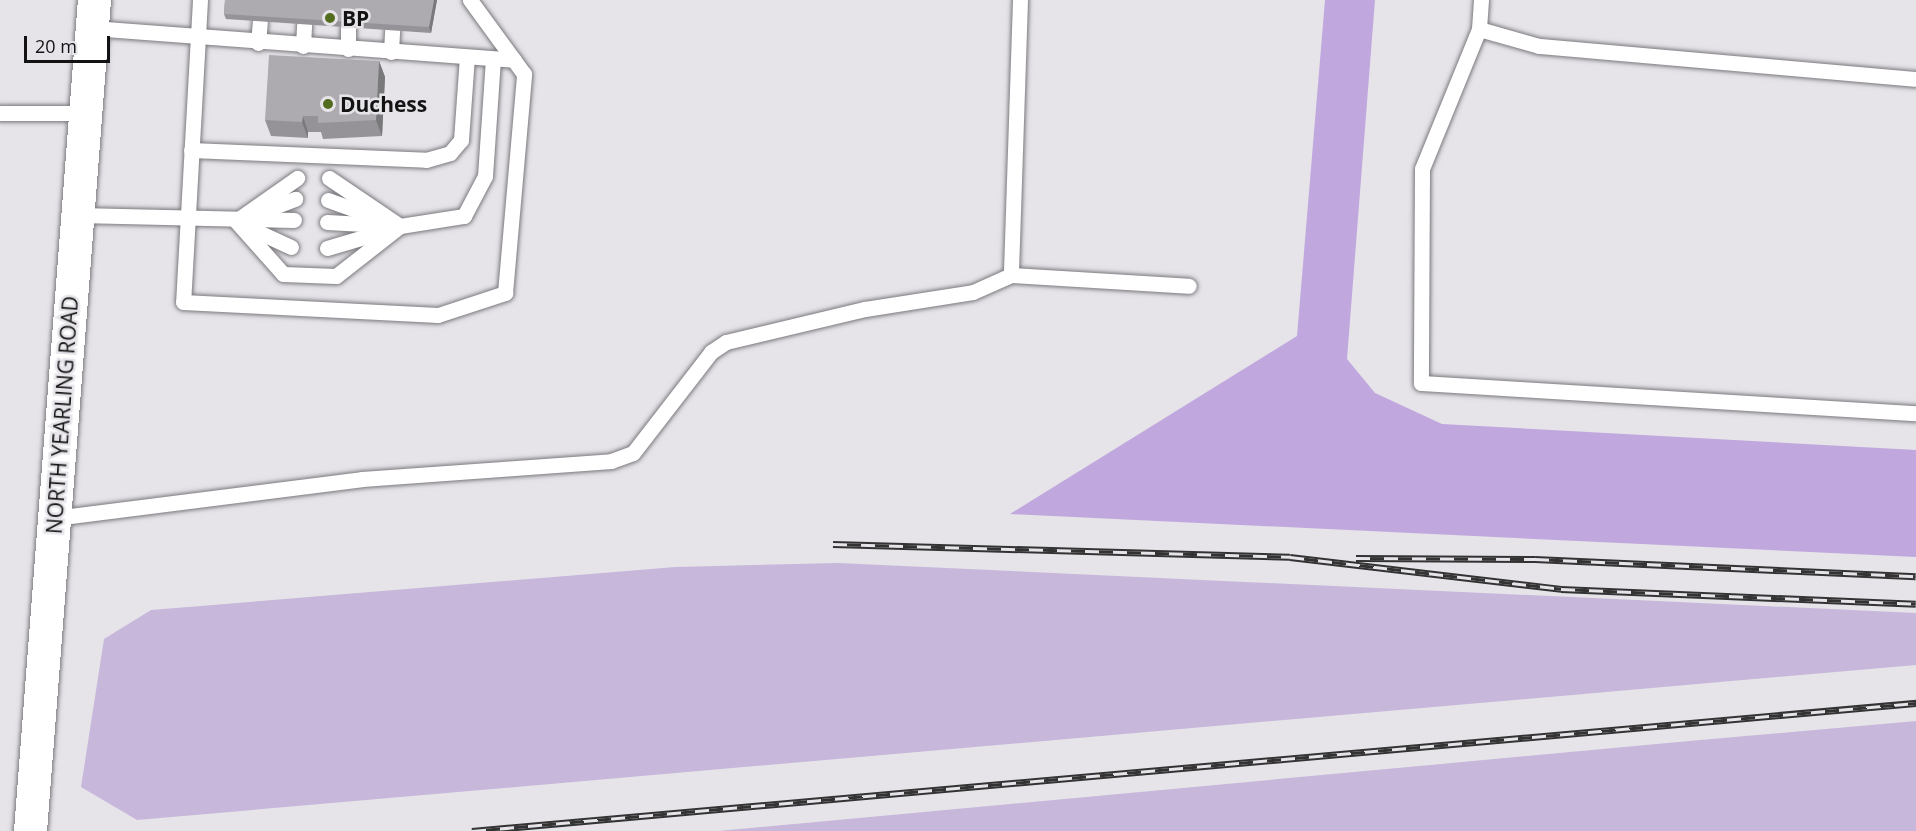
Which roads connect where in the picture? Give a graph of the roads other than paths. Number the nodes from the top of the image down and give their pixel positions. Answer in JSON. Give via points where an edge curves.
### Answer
{"nodes":[{"id":1,"x":200,"y":0,"type":"edge"},
{"id":2,"x":470,"y":0,"type":"edge"},
{"id":3,"x":1020,"y":0,"type":"edge"},
{"id":4,"x":1481,"y":0,"type":"edge"},
{"id":5,"x":93,"y":14,"type":"edge"},
{"id":6,"x":260,"y":22,"type":"edge"},
{"id":7,"x":304,"y":25,"type":"edge"},
{"id":8,"x":348,"y":27,"type":"edge"},
{"id":9,"x":1479,"y":29,"type":"junction"},
{"id":10,"x":392,"y":30,"type":"edge"},
{"id":11,"x":197,"y":39,"type":"junction"},
{"id":12,"x":258,"y":43,"type":"junction"},
{"id":13,"x":303,"y":46,"type":"junction"},
{"id":14,"x":348,"y":49,"type":"junction"},
{"id":15,"x":391,"y":52,"type":"junction"},
{"id":16,"x":467,"y":57,"type":"junction"},
{"id":17,"x":493,"y":59,"type":"junction"},
{"id":18,"x":514,"y":60,"type":"junction"},
{"id":19,"x":1916,"y":79,"type":"edge"},
{"id":20,"x":0,"y":112,"type":"edge"},
{"id":21,"x":86,"y":113,"type":"junction"},
{"id":22,"x":191,"y":150,"type":"junction"},
{"id":23,"x":297,"y":178,"type":"dead end"},
{"id":24,"x":329,"y":178,"type":"dead end"},
{"id":25,"x":294,"y":199,"type":"dead end"},
{"id":26,"x":328,"y":200,"type":"dead end"},
{"id":27,"x":78,"y":215,"type":"junction"},
{"id":28,"x":294,"y":220,"type":"dead end"},
{"id":29,"x":187,"y":221,"type":"junction"},
{"id":30,"x":236,"y":221,"type":"junction"},
{"id":31,"x":327,"y":222,"type":"dead end"},
{"id":32,"x":400,"y":226,"type":"junction"},
{"id":33,"x":291,"y":247,"type":"dead end"},
{"id":34,"x":327,"y":248,"type":"dead end"},
{"id":35,"x":1011,"y":275,"type":"junction"},
{"id":36,"x":1189,"y":286,"type":"dead end"},
{"id":37,"x":1916,"y":413,"type":"edge"},
{"id":38,"x":54,"y":518,"type":"junction"},
{"id":39,"x":30,"y":831,"type":"edge"}],
"edges":[{"from":1,"to":11,"type":"lane"},
{"from":2,"to":18,"type":"lane"},
{"from":3,"to":35,"type":"lane"},
{"from":4,"to":9,"type":"lane"},
{"from":5,"to":11,"type":"lane"},
{"from":5,"to":21,"type":"main road","name":"NORTH YEARLING ROAD"},
{"from":6,"to":12,"type":"lane"},
{"from":7,"to":13,"type":"lane"},
{"from":8,"to":14,"type":"lane"},
{"from":9,"to":19,"type":"lane","via":[[1539,45]]},
{"from":9,"to":37,"type":"lane","via":[[1422,170],[1421,383]]},
{"from":10,"to":15,"type":"lane"},
{"from":11,"to":12,"type":"lane"},
{"from":11,"to":22,"type":"lane"},
{"from":12,"to":13,"type":"lane"},
{"from":13,"to":14,"type":"lane"},
{"from":14,"to":15,"type":"lane"},
{"from":15,"to":16,"type":"lane"},
{"from":16,"to":17,"type":"lane"},
{"from":16,"to":22,"type":"lane","via":[[460,140],[450,153],[426,160]]},
{"from":17,"to":18,"type":"lane"},
{"from":17,"to":32,"type":"lane","via":[[485,176],[464,216]]},
{"from":18,"to":29,"type":"lane","via":[[524,74],[505,294],[438,315],[183,302]]},
{"from":20,"to":21,"type":"lane"},
{"from":21,"to":27,"type":"main road","name":"NORTH YEARLING ROAD"},
{"from":22,"to":29,"type":"lane"},
{"from":23,"to":30,"type":"lane"},
{"from":24,"to":32,"type":"lane"},
{"from":25,"to":30,"type":"lane"},
{"from":26,"to":32,"type":"lane"},
{"from":27,"to":29,"type":"lane"},
{"from":27,"to":38,"type":"main road","name":"NORTH YEARLING ROAD"},
{"from":28,"to":30,"type":"lane"},
{"from":29,"to":30,"type":"lane"},
{"from":30,"to":32,"type":"lane","via":[[282,274],[336,276]]},
{"from":30,"to":33,"type":"lane"},
{"from":31,"to":32,"type":"lane"},
{"from":32,"to":34,"type":"lane"},
{"from":35,"to":36,"type":"lane"},
{"from":35,"to":38,"type":"lane","via":[[973,292],[865,309],[726,342],[711,352],[633,453],[610,462],[362,479]]},
{"from":38,"to":39,"type":"main road","name":"NORTH YEARLING ROAD"}]}
